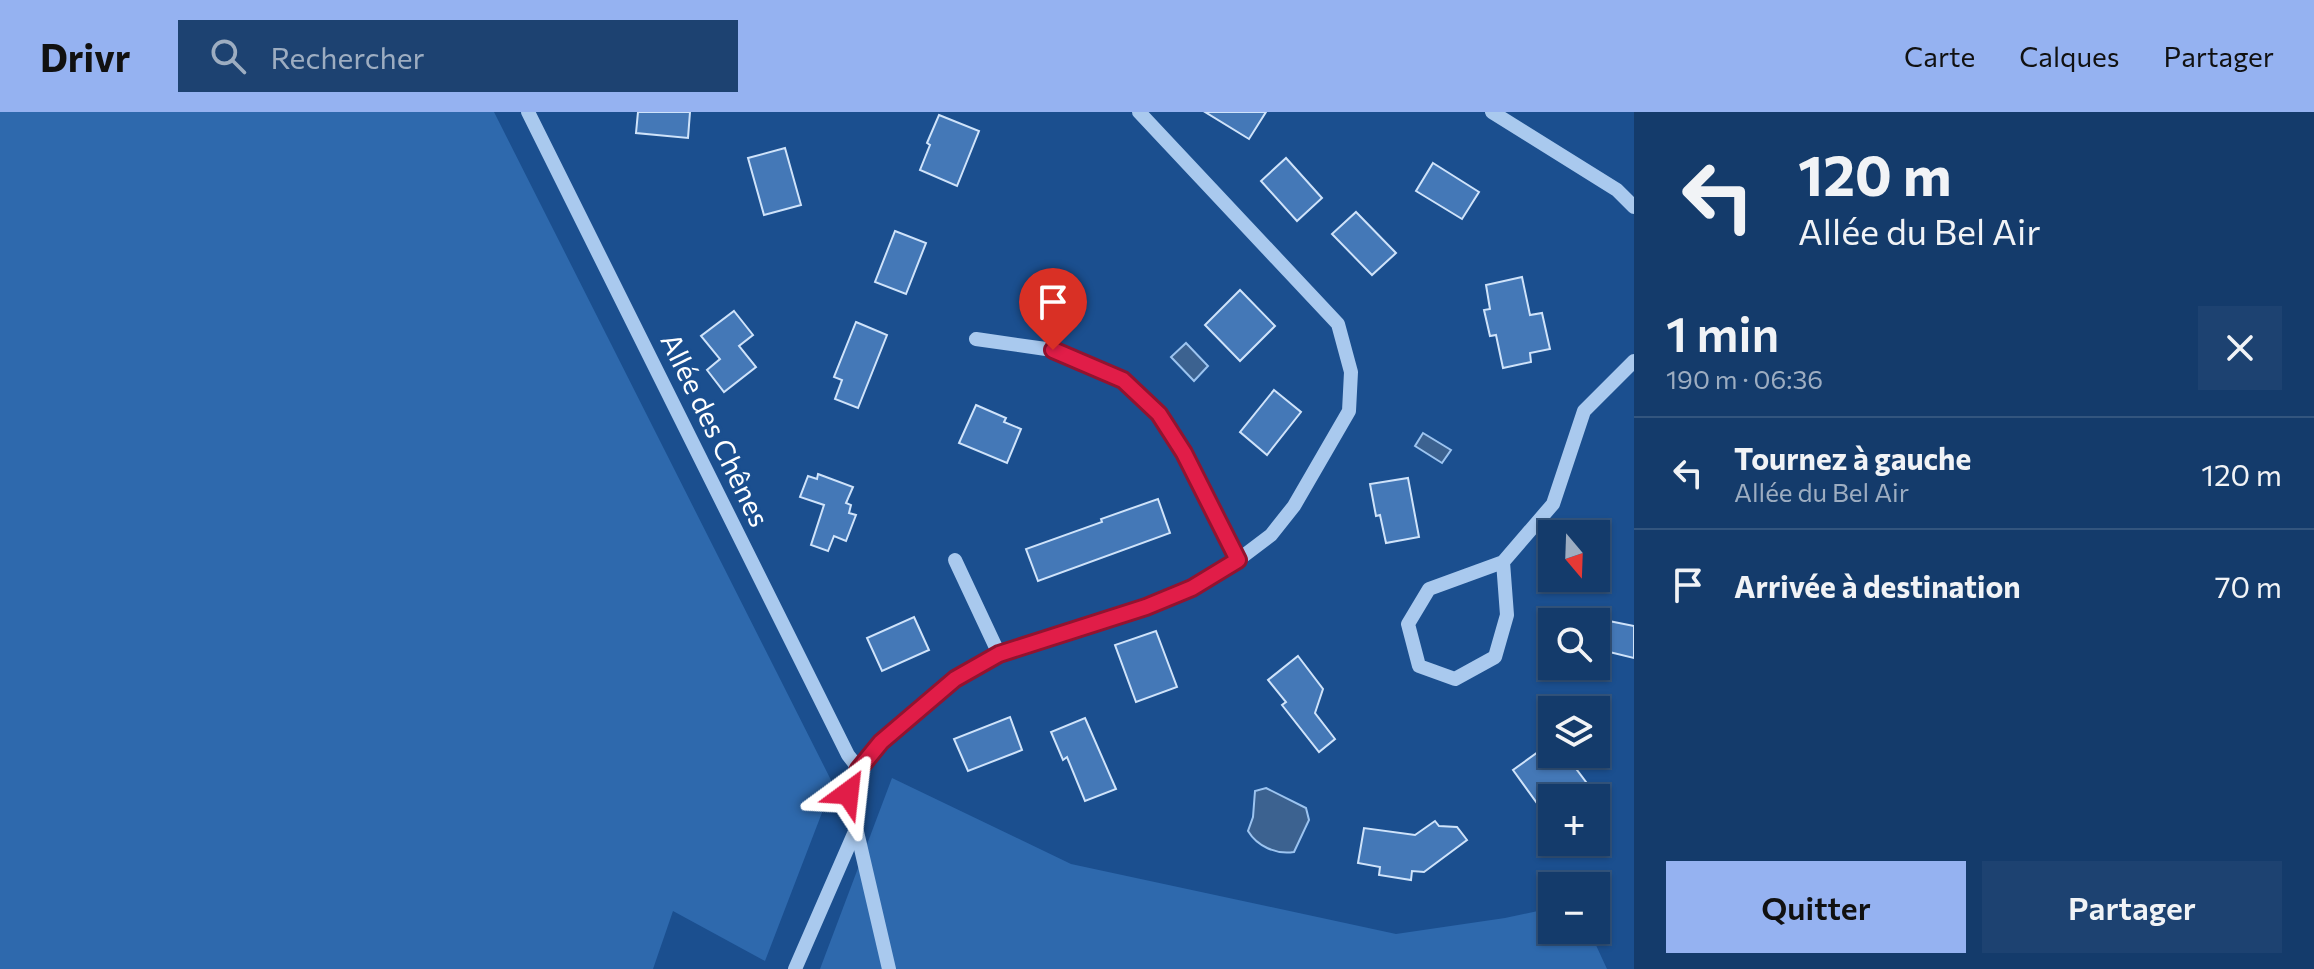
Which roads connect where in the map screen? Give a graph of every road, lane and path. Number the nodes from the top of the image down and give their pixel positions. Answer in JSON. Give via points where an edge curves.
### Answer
{"nodes":[{"id":1,"x":528,"y":112,"type":"edge"},
{"id":2,"x":1139,"y":112,"type":"edge"},
{"id":3,"x":1492,"y":112,"type":"edge"},
{"id":4,"x":1634,"y":207,"type":"edge"},
{"id":5,"x":976,"y":339,"type":"dead end"},
{"id":6,"x":1634,"y":361,"type":"edge"},
{"id":7,"x":955,"y":560,"type":"dead end"},
{"id":8,"x":1238,"y":560,"type":"junction"},
{"id":9,"x":1503,"y":562,"type":"junction"},
{"id":10,"x":999,"y":654,"type":"junction"},
{"id":11,"x":859,"y":769,"type":"junction"},
{"id":12,"x":856,"y":828,"type":"junction"},
{"id":13,"x":795,"y":969,"type":"edge"},
{"id":14,"x":889,"y":969,"type":"edge"}],
"edges":[{"from":1,"to":11,"type":"street","name":"Allée des Chênes"},
{"from":2,"to":8,"type":"street","via":[[1338,324],[1351,372],[1349,411],[1294,506],[1271,535]]},
{"from":3,"to":4,"type":"street","via":[[1617,190]]},
{"from":5,"to":8,"type":"street","via":[[1053,350],[1123,380],[1159,414],[1184,453]]},
{"from":6,"to":9,"type":"street","via":[[1584,411],[1553,504]]},
{"from":7,"to":10,"type":"street"},
{"from":8,"to":10,"type":"street","via":[[1192,588],[1146,607]]},
{"from":9,"to":9,"type":"street","via":[[1429,589],[1408,624],[1419,666],[1455,679],[1495,657],[1507,615]]},
{"from":10,"to":11,"type":"street","via":[[955,679],[881,742]]},
{"from":11,"to":12,"type":"street","via":[[848,793]]},
{"from":12,"to":13,"type":"street"},
{"from":12,"to":14,"type":"street"}]}
